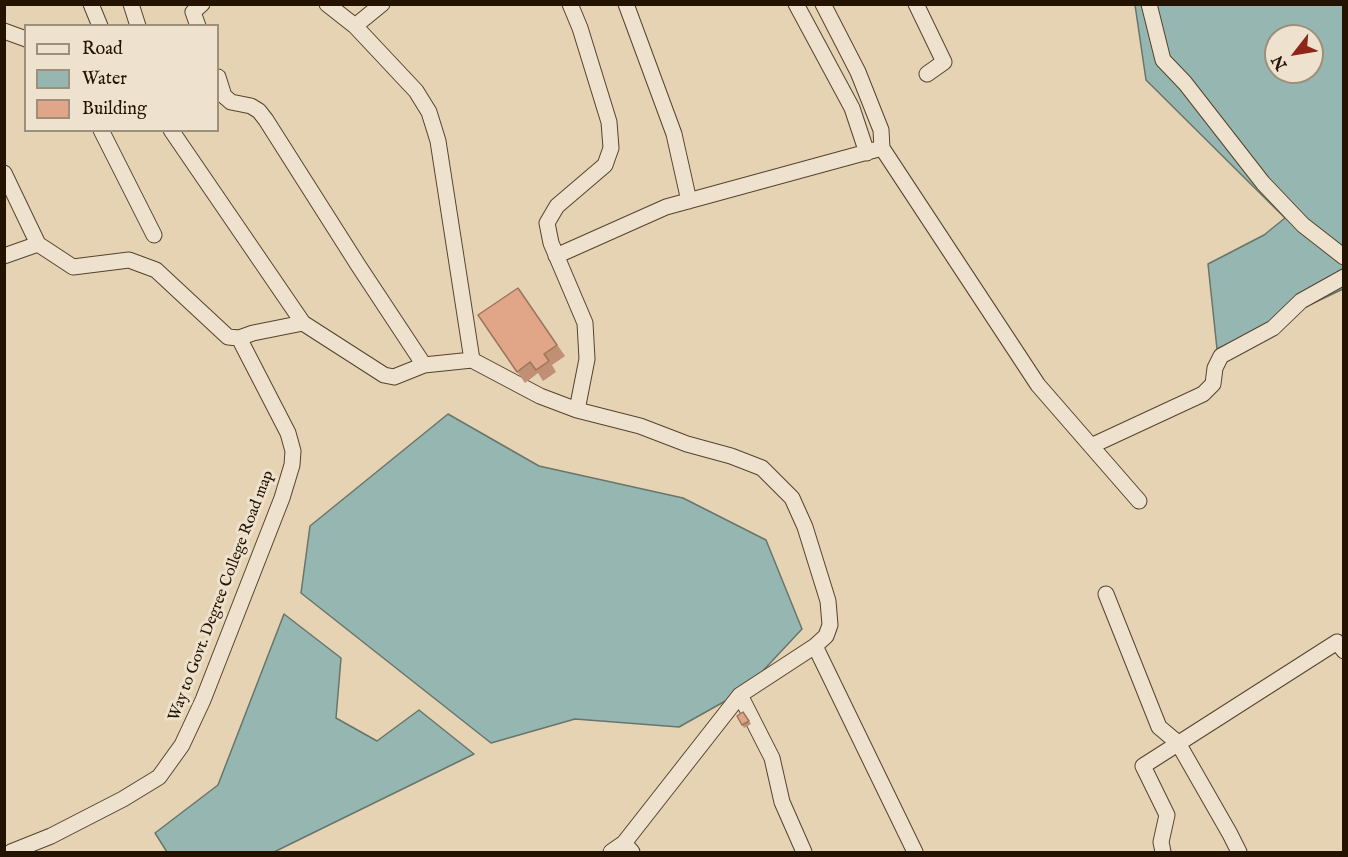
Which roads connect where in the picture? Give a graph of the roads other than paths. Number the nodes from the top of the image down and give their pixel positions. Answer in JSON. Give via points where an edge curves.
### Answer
{"nodes":[{"id":1,"x":91,"y":4,"type":"edge"},
{"id":2,"x":130,"y":4,"type":"edge"},
{"id":3,"x":202,"y":4,"type":"edge"},
{"id":4,"x":327,"y":4,"type":"edge"},
{"id":5,"x":382,"y":4,"type":"edge"},
{"id":6,"x":570,"y":4,"type":"edge"},
{"id":7,"x":626,"y":4,"type":"edge"},
{"id":8,"x":796,"y":4,"type":"edge"},
{"id":9,"x":824,"y":4,"type":"edge"},
{"id":10,"x":916,"y":4,"type":"edge"},
{"id":11,"x":1149,"y":4,"type":"edge"},
{"id":12,"x":99,"y":24,"type":"edge"},
{"id":13,"x":137,"y":24,"type":"edge"},
{"id":14,"x":197,"y":24,"type":"edge"},
{"id":15,"x":355,"y":26,"type":"junction"},
{"id":16,"x":4,"y":31,"type":"edge"},
{"id":17,"x":24,"y":38,"type":"edge"},
{"id":18,"x":927,"y":74,"type":"dead end"},
{"id":19,"x":219,"y":80,"type":"edge"},
{"id":20,"x":102,"y":132,"type":"edge"},
{"id":21,"x":172,"y":132,"type":"edge"},
{"id":22,"x":874,"y":151,"type":"junction"},
{"id":23,"x":4,"y":173,"type":"edge"},
{"id":24,"x":689,"y":201,"type":"junction"},
{"id":25,"x":154,"y":235,"type":"dead end"},
{"id":26,"x":38,"y":244,"type":"junction"},
{"id":27,"x":4,"y":256,"type":"edge"},
{"id":28,"x":556,"y":256,"type":"junction"},
{"id":29,"x":1344,"y":257,"type":"edge"},
{"id":30,"x":1344,"y":277,"type":"edge"},
{"id":31,"x":303,"y":323,"type":"junction"},
{"id":32,"x":240,"y":338,"type":"junction"},
{"id":33,"x":472,"y":360,"type":"junction"},
{"id":34,"x":424,"y":365,"type":"junction"},
{"id":35,"x":577,"y":410,"type":"junction"},
{"id":36,"x":1091,"y":446,"type":"junction"},
{"id":37,"x":1139,"y":501,"type":"dead end"},
{"id":38,"x":1106,"y":594,"type":"dead end"},
{"id":39,"x":1341,"y":642,"type":"edge"},
{"id":40,"x":815,"y":646,"type":"junction"},
{"id":41,"x":740,"y":695,"type":"junction"},
{"id":42,"x":1178,"y":743,"type":"junction"},
{"id":43,"x":622,"y":849,"type":"edge"},
{"id":44,"x":11,"y":852,"type":"edge"},
{"id":45,"x":804,"y":852,"type":"edge"},
{"id":46,"x":915,"y":852,"type":"edge"},
{"id":47,"x":1163,"y":852,"type":"edge"},
{"id":48,"x":1239,"y":852,"type":"edge"}],
"edges":[{"from":1,"to":12,"type":"street"},
{"from":2,"to":13,"type":"street"},
{"from":3,"to":14,"type":"street","via":[[193,12]]},
{"from":4,"to":15,"type":"street"},
{"from":5,"to":15,"type":"street"},
{"from":6,"to":28,"type":"street","via":[[609,122],[611,148],[605,165],[557,206],[547,223]]},
{"from":7,"to":24,"type":"street","via":[[674,134]]},
{"from":8,"to":22,"type":"street"},
{"from":9,"to":22,"type":"street","via":[[881,130]]},
{"from":10,"to":18,"type":"street","via":[[945,62]]},
{"from":11,"to":29,"type":"street","via":[[1163,60],[1263,183],[1303,225]]},
{"from":15,"to":33,"type":"street","via":[[416,91],[429,112],[438,141]]},
{"from":16,"to":17,"type":"street"},
{"from":19,"to":34,"type":"street","via":[[224,96],[231,102],[251,106],[266,120]]},
{"from":20,"to":25,"type":"street"},
{"from":21,"to":31,"type":"street"},
{"from":22,"to":24,"type":"street"},
{"from":22,"to":36,"type":"street","via":[[1038,385]]},
{"from":23,"to":26,"type":"street"},
{"from":24,"to":28,"type":"street","via":[[666,207]]},
{"from":26,"to":27,"type":"street"},
{"from":26,"to":32,"type":"street","via":[[73,267],[129,260],[156,270],[228,337]]},
{"from":28,"to":35,"type":"street","via":[[585,323],[586,359]]},
{"from":30,"to":36,"type":"street","via":[[1301,302],[1273,328],[1221,356],[1213,384],[1203,394]]},
{"from":31,"to":32,"type":"street"},
{"from":31,"to":34,"type":"street","via":[[384,375],[394,377]]},
{"from":32,"to":44,"type":"street","name":"Way to Govt. Degree College Road map","via":[[288,433],[292,465],[203,700],[182,745],[159,777],[51,836]]},
{"from":33,"to":34,"type":"street"},
{"from":33,"to":35,"type":"street","via":[[540,396]]},
{"from":35,"to":40,"type":"street","via":[[640,426],[762,468],[792,498],[828,602],[831,625]]},
{"from":36,"to":37,"type":"street"},
{"from":38,"to":42,"type":"street","via":[[1159,727]]},
{"from":39,"to":42,"type":"street"},
{"from":40,"to":41,"type":"street"},
{"from":40,"to":46,"type":"street"},
{"from":41,"to":43,"type":"street"},
{"from":41,"to":45,"type":"street","via":[[772,758],[782,802]]},
{"from":42,"to":47,"type":"street","via":[[1143,766],[1167,815],[1161,842]]},
{"from":42,"to":48,"type":"street"}]}
